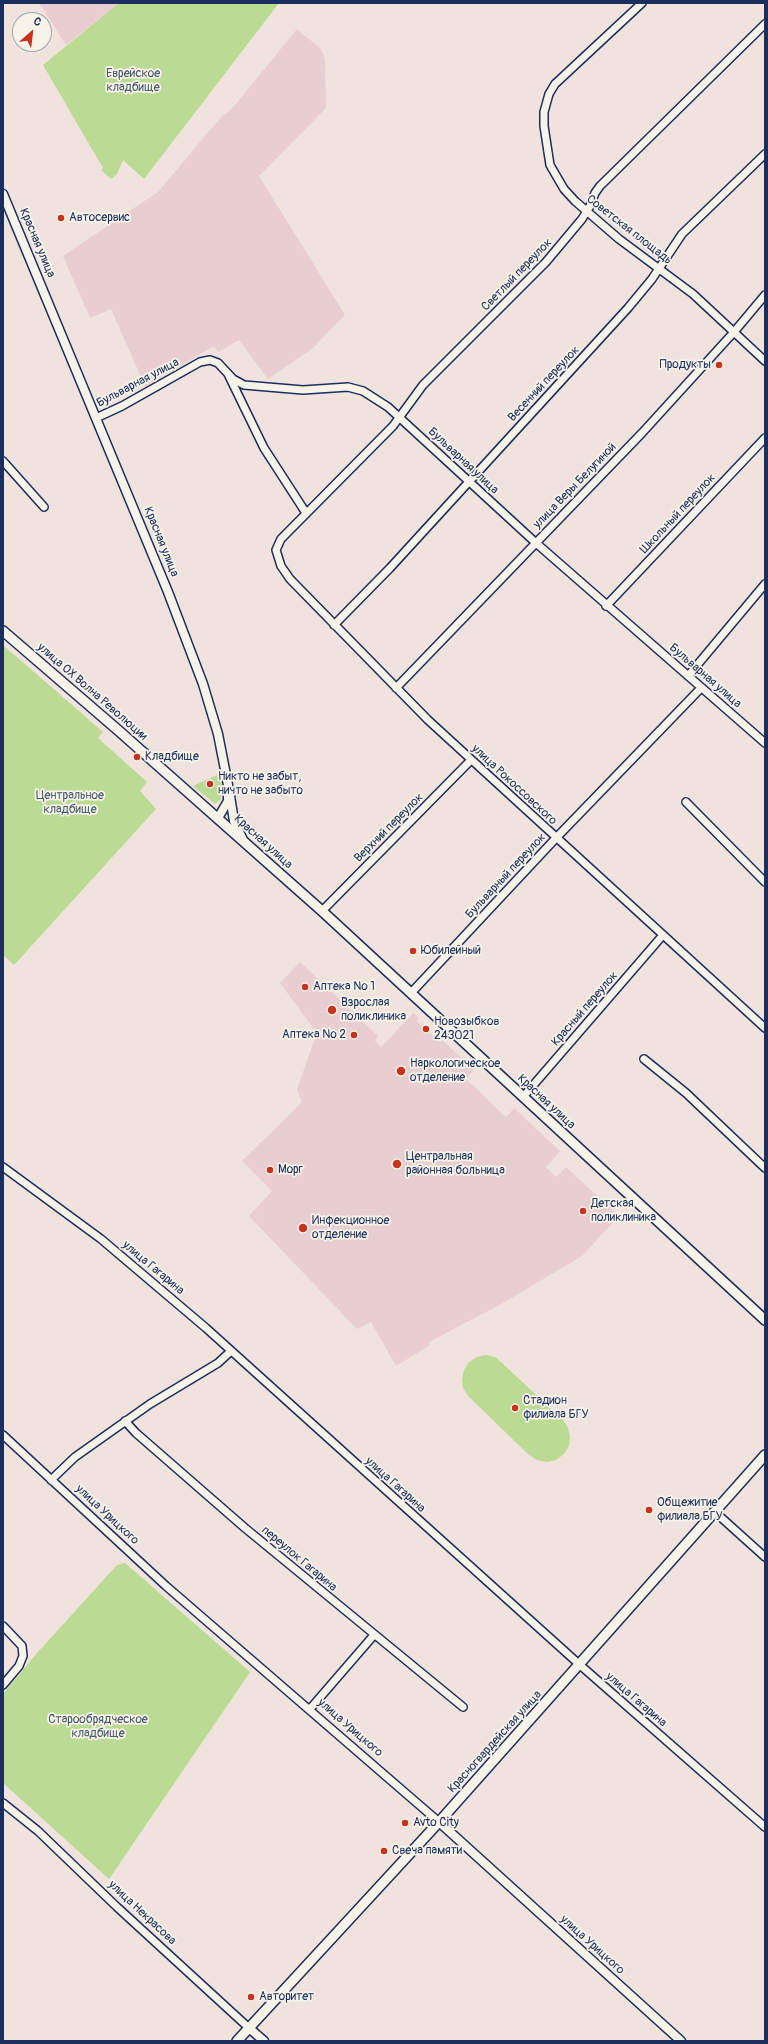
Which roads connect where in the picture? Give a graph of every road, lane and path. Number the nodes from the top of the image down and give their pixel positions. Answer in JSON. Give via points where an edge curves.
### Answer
{"nodes":[{"id":1,"x":642,"y":3,"type":"edge"},
{"id":2,"x":765,"y":24,"type":"edge"},
{"id":3,"x":765,"y":154,"type":"edge"},
{"id":4,"x":3,"y":194,"type":"edge"},
{"id":5,"x":587,"y":212,"type":"junction"},
{"id":6,"x":659,"y":268,"type":"junction"},
{"id":7,"x":765,"y":294,"type":"edge"},
{"id":8,"x":734,"y":332,"type":"junction"},
{"id":9,"x":765,"y":362,"type":"edge"},
{"id":10,"x":227,"y":372,"type":"junction"},
{"id":11,"x":96,"y":418,"type":"junction"},
{"id":12,"x":400,"y":418,"type":"junction"},
{"id":13,"x":765,"y":438,"type":"edge"},
{"id":14,"x":3,"y":461,"type":"edge"},
{"id":15,"x":468,"y":482,"type":"junction"},
{"id":16,"x":44,"y":507,"type":"dead end"},
{"id":17,"x":306,"y":513,"type":"junction"},
{"id":18,"x":281,"y":539,"type":"joint"},
{"id":19,"x":536,"y":543,"type":"junction"},
{"id":20,"x":765,"y":584,"type":"edge"},
{"id":21,"x":606,"y":606,"type":"junction"},
{"id":22,"x":334,"y":625,"type":"junction"},
{"id":23,"x":3,"y":631,"type":"edge"},
{"id":24,"x":688,"y":676,"type":"junction"},
{"id":25,"x":396,"y":688,"type":"junction"},
{"id":26,"x":701,"y":688,"type":"junction"},
{"id":27,"x":765,"y":743,"type":"edge"},
{"id":28,"x":471,"y":760,"type":"junction"},
{"id":29,"x":228,"y":785,"type":"junction"},
{"id":30,"x":686,"y":802,"type":"dead end"},
{"id":31,"x":218,"y":818,"type":"junction"},
{"id":32,"x":556,"y":838,"type":"junction"},
{"id":33,"x":244,"y":841,"type":"junction"},
{"id":34,"x":765,"y":882,"type":"edge"},
{"id":35,"x":322,"y":911,"type":"junction"},
{"id":36,"x":663,"y":935,"type":"junction"},
{"id":37,"x":411,"y":993,"type":"junction"},
{"id":38,"x":765,"y":1028,"type":"edge"},
{"id":39,"x":644,"y":1059,"type":"dead end"},
{"id":40,"x":523,"y":1097,"type":"junction"},
{"id":41,"x":3,"y":1167,"type":"edge"},
{"id":42,"x":765,"y":1168,"type":"edge"},
{"id":43,"x":765,"y":1320,"type":"edge"},
{"id":44,"x":231,"y":1351,"type":"junction"},
{"id":45,"x":125,"y":1421,"type":"junction"},
{"id":46,"x":3,"y":1435,"type":"edge"},
{"id":47,"x":765,"y":1455,"type":"edge"},
{"id":48,"x":51,"y":1480,"type":"junction"},
{"id":49,"x":715,"y":1512,"type":"junction"},
{"id":50,"x":765,"y":1558,"type":"edge"},
{"id":51,"x":3,"y":1626,"type":"edge"},
{"id":52,"x":374,"y":1635,"type":"junction"},
{"id":53,"x":580,"y":1665,"type":"junction"},
{"id":54,"x":3,"y":1685,"type":"edge"},
{"id":55,"x":463,"y":1708,"type":"dead end"},
{"id":56,"x":310,"y":1709,"type":"junction"},
{"id":57,"x":3,"y":1802,"type":"edge"},
{"id":58,"x":439,"y":1822,"type":"junction"},
{"id":59,"x":765,"y":1827,"type":"edge"},
{"id":60,"x":249,"y":2028,"type":"junction"},
{"id":61,"x":238,"y":2041,"type":"edge"},
{"id":62,"x":264,"y":2041,"type":"edge"},
{"id":63,"x":681,"y":2041,"type":"edge"}],
"edges":[{"from":1,"to":5,"type":"street","name":"Советская площадь","via":[[555,84],[544,112],[550,165],[561,185]]},
{"from":2,"to":5,"type":"street","name":"Светлый переулок","via":[[600,186]]},
{"from":3,"to":6,"type":"street","name":"Весенний переулок","via":[[682,234]]},
{"from":4,"to":11,"type":"street","name":"Красная улица"},
{"from":5,"to":6,"type":"street","name":"Советская площадь"},
{"from":5,"to":12,"type":"street","name":"Светлый переулок","via":[[546,262],[423,385]]},
{"from":6,"to":8,"type":"street","name":"Советская площадь","via":[[693,294]]},
{"from":6,"to":15,"type":"street","name":"Весенний переулок","via":[[628,308]]},
{"from":7,"to":8,"type":"street","name":"улица Веры Белугиной"},
{"from":8,"to":9,"type":"street","name":"Советская площадь"},
{"from":8,"to":19,"type":"street","name":"улица Веры Белугиной","via":[[647,428]]},
{"from":10,"to":11,"type":"street","name":"Бульварная улица","via":[[218,363],[205,360]]},
{"from":10,"to":12,"type":"street","name":"Бульварная улица","via":[[239,382],[250,386],[303,390],[357,388],[382,402]]},
{"from":10,"to":17,"type":"street","via":[[264,448]]},
{"from":11,"to":29,"type":"street","name":"Красная улица","via":[[203,684],[218,734]]},
{"from":12,"to":15,"type":"street","name":"Бульварная улица"},
{"from":12,"to":17,"type":"street","name":"Светлый переулок"},
{"from":13,"to":21,"type":"street","name":"Школьный переулок"},
{"from":14,"to":16,"type":"street"},
{"from":15,"to":19,"type":"street","name":"Бульварная улица"},
{"from":15,"to":22,"type":"street","name":"Весенний переулок"},
{"from":17,"to":18,"type":"street","name":"Светлый переулок"},
{"from":18,"to":22,"type":"street","name":"улица Рокоссовского","via":[[276,550],[281,566]]},
{"from":19,"to":21,"type":"street","name":"Бульварная улица"},
{"from":19,"to":25,"type":"street","name":"улица Веры Белугиной"},
{"from":20,"to":24,"type":"street"},
{"from":21,"to":24,"type":"street","name":"Бульварная улица"},
{"from":22,"to":25,"type":"street","name":"улица Рокоссовского"},
{"from":23,"to":31,"type":"main road","name":"улица ОХ Волна Революции"},
{"from":24,"to":26,"type":"street","name":"Бульварная улица"},
{"from":25,"to":28,"type":"street","name":"улица Рокоссовского"},
{"from":26,"to":27,"type":"street","name":"Бульварная улица"},
{"from":26,"to":32,"type":"street","name":"Бульварный переулок"},
{"from":28,"to":32,"type":"street","name":"улица Рокоссовского"},
{"from":28,"to":35,"type":"street","name":"Верхний переулок"},
{"from":29,"to":31,"type":"street","name":"Красная улица","via":[[228,801]]},
{"from":29,"to":33,"type":"street","via":[[234,821]]},
{"from":30,"to":34,"type":"street"},
{"from":31,"to":33,"type":"main road","name":"Красная улица"},
{"from":32,"to":36,"type":"street","name":"улица Рокоссовского"},
{"from":32,"to":37,"type":"street","name":"Бульварный переулок"},
{"from":33,"to":35,"type":"main road","name":"Красная улица"},
{"from":35,"to":37,"type":"main road","name":"Красная улица"},
{"from":36,"to":38,"type":"street","name":"улица Рокоссовского"},
{"from":36,"to":40,"type":"street","name":"Красный переулок"},
{"from":37,"to":40,"type":"main road","name":"Красная улица"},
{"from":39,"to":42,"type":"street","via":[[686,1093]]},
{"from":40,"to":43,"type":"main road","name":"Красная улица"},
{"from":41,"to":44,"type":"street","name":"улица Гагарина","via":[[111,1247]]},
{"from":44,"to":45,"type":"street","via":[[218,1364]]},
{"from":44,"to":53,"type":"street","name":"улица Гагарина"},
{"from":45,"to":48,"type":"street","via":[[69,1462]]},
{"from":45,"to":52,"type":"street","name":"переулок Гагарина","via":[[245,1528]]},
{"from":46,"to":48,"type":"street","name":"улица Урицкого"},
{"from":47,"to":49,"type":"main road","name":"Красногвардейская улица"},
{"from":48,"to":56,"type":"street","name":"улица Урицкого","via":[[166,1586]]},
{"from":49,"to":50,"type":"street"},
{"from":49,"to":53,"type":"main road","name":"Красногвардейская улица"},
{"from":51,"to":54,"type":"street","via":[[18,1640],[22,1646],[23,1656],[19,1666]]},
{"from":52,"to":55,"type":"street","name":"переулок Гагарина"},
{"from":52,"to":56,"type":"street"},
{"from":53,"to":58,"type":"main road","name":"Красногвардейская улица"},
{"from":53,"to":59,"type":"street","name":"улица Гагарина"},
{"from":56,"to":58,"type":"street","name":"улица Урицкого"},
{"from":57,"to":60,"type":"street","name":"улица Некрасова","via":[[42,1834]]},
{"from":58,"to":60,"type":"main road","name":"Красногвардейская улица"},
{"from":58,"to":63,"type":"street","name":"улица Урицкого"},
{"from":60,"to":61,"type":"main road","name":"Красногвардейская улица"},
{"from":60,"to":62,"type":"street","name":"улица Некрасова"}]}
